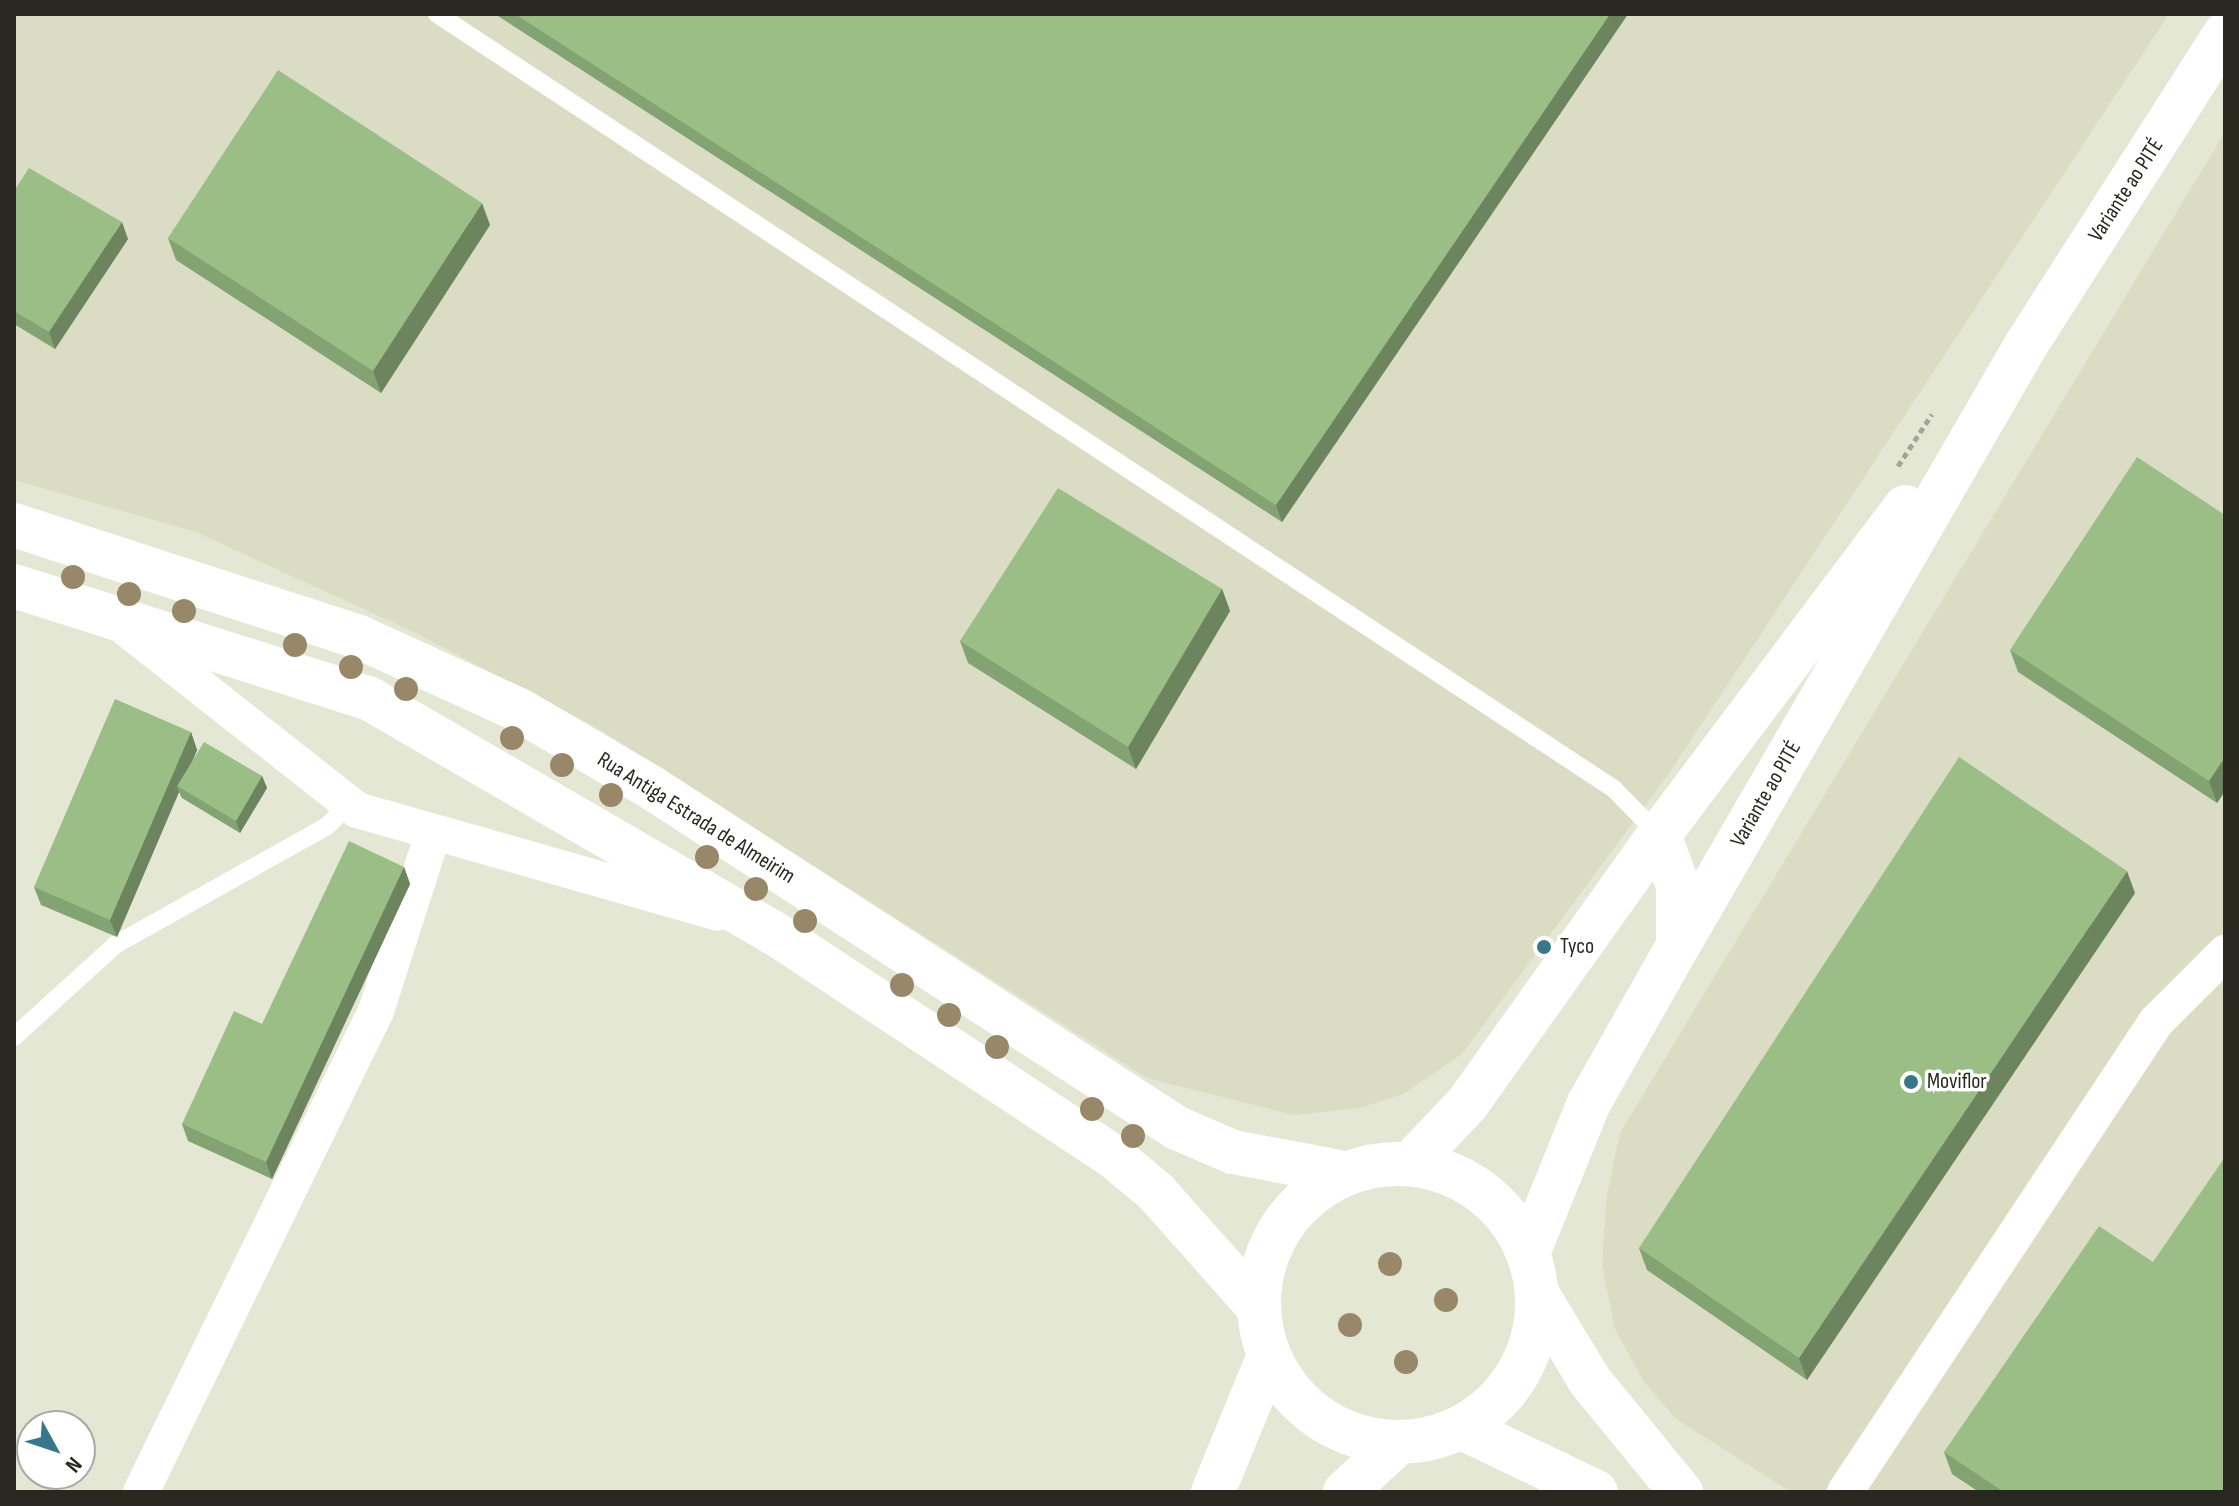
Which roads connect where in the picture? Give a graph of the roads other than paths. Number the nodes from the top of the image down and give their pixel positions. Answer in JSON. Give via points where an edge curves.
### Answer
{"nodes":[{"id":1,"x":437,"y":14,"type":"edge"},
{"id":2,"x":2225,"y":34,"type":"edge"},
{"id":3,"x":2026,"y":345,"type":"junction"},
{"id":4,"x":14,"y":525,"type":"edge"},
{"id":5,"x":14,"y":586,"type":"edge"},
{"id":6,"x":79,"y":605,"type":"junction"},
{"id":7,"x":350,"y":804,"type":"junction"},
{"id":8,"x":433,"y":833,"type":"junction"},
{"id":9,"x":1659,"y":835,"type":"junction"},
{"id":10,"x":785,"y":940,"type":"junction"},
{"id":11,"x":1678,"y":946,"type":"junction"},
{"id":12,"x":2225,"y":953,"type":"edge"},
{"id":13,"x":14,"y":1037,"type":"edge"},
{"id":14,"x":1411,"y":1163,"type":"junction"},
{"id":15,"x":1344,"y":1173,"type":"junction"},
{"id":16,"x":1528,"y":1253,"type":"junction"},
{"id":17,"x":1538,"y":1295,"type":"junction"},
{"id":18,"x":1258,"y":1307,"type":"junction"},
{"id":19,"x":1268,"y":1358,"type":"junction"},
{"id":20,"x":1462,"y":1428,"type":"junction"},
{"id":21,"x":1398,"y":1443,"type":"junction"},
{"id":22,"x":141,"y":1492,"type":"edge"},
{"id":23,"x":1213,"y":1492,"type":"edge"},
{"id":24,"x":1345,"y":1492,"type":"edge"},
{"id":25,"x":1596,"y":1492,"type":"edge"},
{"id":26,"x":1681,"y":1492,"type":"edge"},
{"id":27,"x":1845,"y":1492,"type":"edge"}],
"edges":[{"from":1,"to":9,"type":"lane","via":[[1614,789]]},
{"from":2,"to":3,"type":"main road","name":"Variante ao PITÉ"},
{"from":3,"to":9,"type":"main road","name":"Variante ao PITÉ"},
{"from":3,"to":11,"type":"main road","name":"Variante ao PITÉ"},
{"from":4,"to":15,"type":"main road","name":"Rua Antiga Estrada de Almeirim","via":[[361,638],[521,711],[652,788],[1177,1128],[1233,1152]]},
{"from":5,"to":6,"type":"main road"},
{"from":6,"to":7,"type":"street","via":[[160,650]]},
{"from":6,"to":10,"type":"main road","via":[[370,699]]},
{"from":7,"to":8,"type":"street"},
{"from":7,"to":13,"type":"lane","via":[[327,826],[115,945]]},
{"from":8,"to":10,"type":"street","via":[[726,915]]},
{"from":8,"to":22,"type":"street","via":[[376,1011]]},
{"from":9,"to":11,"type":"main road","via":[[1678,886]]},
{"from":9,"to":14,"type":"main road","name":"Variante ao PITÉ","via":[[1467,1104]]},
{"from":10,"to":18,"type":"main road","via":[[1136,1172]]},
{"from":11,"to":16,"type":"main road","name":"Variante ao PITÉ","via":[[1589,1103]]},
{"from":12,"to":27,"type":"street","via":[[2156,1022]]},
{"from":14,"to":15,"type":"main road","via":[[1382,1163]]},
{"from":14,"to":16,"type":"main road","via":[[1436,1167],[1482,1190],[1519,1231]]},
{"from":15,"to":18,"type":"main road","via":[[1307,1196],[1275,1234],[1265,1257]]},
{"from":16,"to":17,"type":"main road"},
{"from":17,"to":20,"type":"main road","via":[[1531,1348],[1505,1393]]},
{"from":17,"to":26,"type":"main road","via":[[1590,1381]]},
{"from":18,"to":19,"type":"main road"},
{"from":19,"to":21,"type":"main road","via":[[1291,1395],[1329,1426],[1354,1437]]},
{"from":19,"to":23,"type":"main road"},
{"from":20,"to":21,"type":"main road"},
{"from":20,"to":25,"type":"main road"},
{"from":21,"to":24,"type":"main road"}]}
